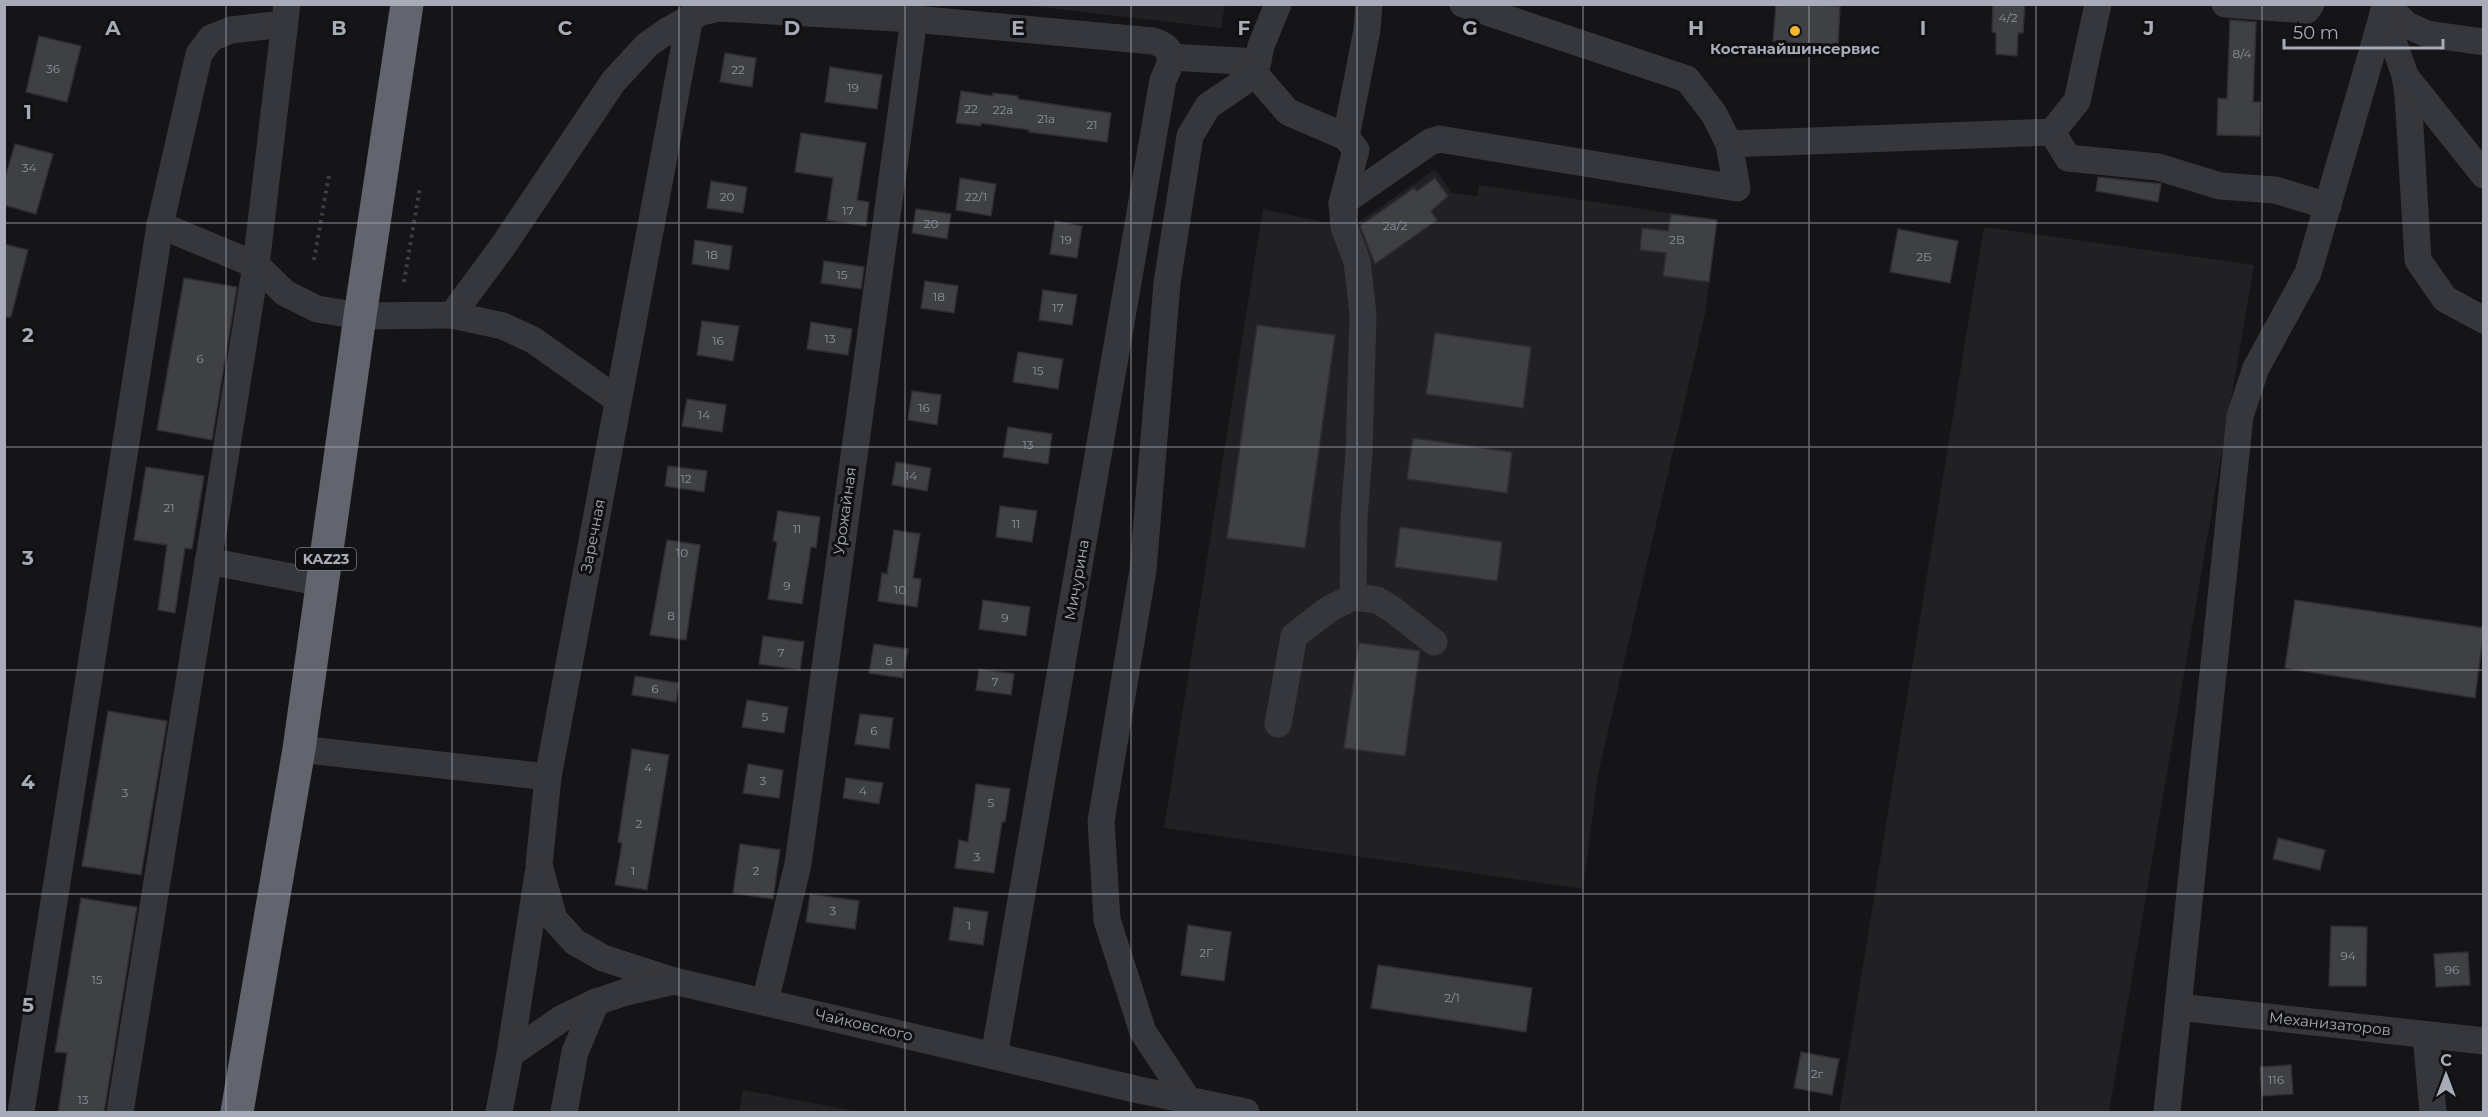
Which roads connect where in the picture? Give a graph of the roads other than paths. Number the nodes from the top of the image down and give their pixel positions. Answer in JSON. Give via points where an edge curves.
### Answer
{"nodes":[{"id":1,"x":407,"y":4,"type":"edge"},
{"id":2,"x":1278,"y":4,"type":"edge"},
{"id":3,"x":1369,"y":4,"type":"edge"},
{"id":4,"x":1463,"y":4,"type":"edge"},
{"id":5,"x":2098,"y":4,"type":"edge"},
{"id":6,"x":2225,"y":4,"type":"edge"},
{"id":7,"x":2311,"y":4,"type":"edge"},
{"id":8,"x":2385,"y":8,"type":"edge"},
{"id":9,"x":286,"y":14,"type":"edge"},
{"id":10,"x":690,"y":16,"type":"junction"},
{"id":11,"x":914,"y":19,"type":"junction"},
{"id":12,"x":2484,"y":42,"type":"edge"},
{"id":13,"x":1170,"y":57,"type":"junction"},
{"id":14,"x":1256,"y":68,"type":"junction"},
{"id":15,"x":2404,"y":75,"type":"junction"},
{"id":16,"x":2052,"y":132,"type":"junction"},
{"id":17,"x":1346,"y":137,"type":"junction"},
{"id":18,"x":1729,"y":144,"type":"junction"},
{"id":19,"x":2484,"y":175,"type":"edge"},
{"id":20,"x":1342,"y":203,"type":"junction"},
{"id":21,"x":2328,"y":206,"type":"junction"},
{"id":22,"x":160,"y":225,"type":"junction"},
{"id":23,"x":256,"y":265,"type":"junction"},
{"id":24,"x":452,"y":315,"type":"junction"},
{"id":25,"x":360,"y":316,"type":"junction"},
{"id":26,"x":2484,"y":320,"type":"edge"},
{"id":27,"x":618,"y":400,"type":"junction"},
{"id":28,"x":208,"y":561,"type":"junction"},
{"id":29,"x":323,"y":583,"type":"junction"},
{"id":30,"x":1353,"y":597,"type":"junction"},
{"id":31,"x":1434,"y":642,"type":"dead end"},
{"id":32,"x":1278,"y":724,"type":"dead end"},
{"id":33,"x":299,"y":749,"type":"junction"},
{"id":34,"x":548,"y":777,"type":"junction"},
{"id":35,"x":539,"y":865,"type":"junction"},
{"id":36,"x":674,"y":981,"type":"junction"},
{"id":37,"x":596,"y":1002,"type":"junction"},
{"id":38,"x":765,"y":1002,"type":"junction"},
{"id":39,"x":2178,"y":1007,"type":"junction"},
{"id":40,"x":2426,"y":1035,"type":"junction"},
{"id":41,"x":2484,"y":1041,"type":"edge"},
{"id":42,"x":510,"y":1054,"type":"junction"},
{"id":43,"x":994,"y":1056,"type":"junction"},
{"id":44,"x":1188,"y":1100,"type":"junction"},
{"id":45,"x":1156,"y":1103,"type":"edge"},
{"id":46,"x":21,"y":1113,"type":"edge"},
{"id":47,"x":120,"y":1113,"type":"edge"},
{"id":48,"x":237,"y":1113,"type":"edge"},
{"id":49,"x":499,"y":1113,"type":"edge"},
{"id":50,"x":564,"y":1113,"type":"edge"},
{"id":51,"x":1246,"y":1113,"type":"edge"},
{"id":52,"x":2167,"y":1113,"type":"edge"},
{"id":53,"x":2433,"y":1113,"type":"edge"}],
"edges":[{"from":1,"to":25,"type":"highway","number":"KAZ23"},
{"from":2,"to":14,"type":"street"},
{"from":3,"to":17,"type":"street"},
{"from":4,"to":18,"type":"street","via":[[1687,79],[1714,114]]},
{"from":5,"to":16,"type":"street","via":[[2077,101]]},
{"from":6,"to":7,"type":"street","via":[[2307,10]]},
{"from":8,"to":12,"type":"street","via":[[2427,34]]},
{"from":8,"to":15,"type":"street"},
{"from":8,"to":21,"type":"street"},
{"from":9,"to":22,"type":"street","via":[[211,38],[199,54]]},
{"from":9,"to":23,"type":"street"},
{"from":10,"to":11,"type":"street","via":[[719,8]]},
{"from":10,"to":24,"type":"street","via":[[647,45],[613,82]]},
{"from":10,"to":27,"type":"street","name":"Заречная"},
{"from":11,"to":13,"type":"street","via":[[1153,41],[1168,49]]},
{"from":11,"to":38,"type":"street","name":"Урожайная","via":[[798,864]]},
{"from":13,"to":14,"type":"street"},
{"from":13,"to":43,"type":"street","name":"Мичурина"},
{"from":14,"to":17,"type":"street","via":[[1288,112]]},
{"from":14,"to":44,"type":"street","via":[[1208,106],[1190,136],[1167,283],[1143,570],[1101,820],[1107,920],[1143,1032]]},
{"from":15,"to":19,"type":"street"},
{"from":15,"to":26,"type":"street","via":[[2418,260],[2445,299]]},
{"from":16,"to":18,"type":"street"},
{"from":16,"to":21,"type":"street","via":[[2068,158],[2157,167],[2220,186],[2275,190]]},
{"from":17,"to":20,"type":"street","via":[[1356,150]]},
{"from":18,"to":20,"type":"street","via":[[1737,188],[1439,140],[1430,142]]},
{"from":20,"to":30,"type":"street","via":[[1363,314]]},
{"from":21,"to":39,"type":"street","via":[[2308,273],[2256,368],[2241,416]]},
{"from":22,"to":23,"type":"street"},
{"from":22,"to":46,"type":"street"},
{"from":23,"to":25,"type":"street","via":[[285,293],[317,309]]},
{"from":23,"to":28,"type":"street"},
{"from":24,"to":25,"type":"street"},
{"from":24,"to":27,"type":"street","via":[[503,326],[533,340]]},
{"from":25,"to":29,"type":"highway","number":"KAZ23"},
{"from":27,"to":34,"type":"street","name":"Заречная"},
{"from":28,"to":29,"type":"street"},
{"from":28,"to":47,"type":"street"},
{"from":29,"to":33,"type":"highway","number":"KAZ23"},
{"from":30,"to":31,"type":"street","via":[[1377,600]]},
{"from":30,"to":32,"type":"street","via":[[1329,609],[1294,636]]},
{"from":33,"to":34,"type":"street"},
{"from":33,"to":48,"type":"highway","number":"KAZ23"},
{"from":34,"to":35,"type":"street","name":"Заречная"},
{"from":35,"to":36,"type":"street","name":"Заречная","via":[[554,919],[575,942],[603,958]]},
{"from":35,"to":42,"type":"street"},
{"from":36,"to":37,"type":"street","name":"Чайковского"},
{"from":36,"to":38,"type":"street","name":"Чайковского"},
{"from":37,"to":42,"type":"street","name":"Чайковского","via":[[561,1019]]},
{"from":37,"to":50,"type":"street","via":[[575,1052]]},
{"from":38,"to":43,"type":"street","name":"Чайковского"},
{"from":39,"to":40,"type":"street","name":"Механизаторов"},
{"from":39,"to":52,"type":"street"},
{"from":40,"to":41,"type":"street","name":"Механизаторов"},
{"from":40,"to":53,"type":"street"},
{"from":42,"to":49,"type":"street"},
{"from":43,"to":45,"type":"street","name":"Чайковского"},
{"from":44,"to":45,"type":"street","name":"Чайковского"},
{"from":44,"to":51,"type":"street","name":"Чайковского"}]}
